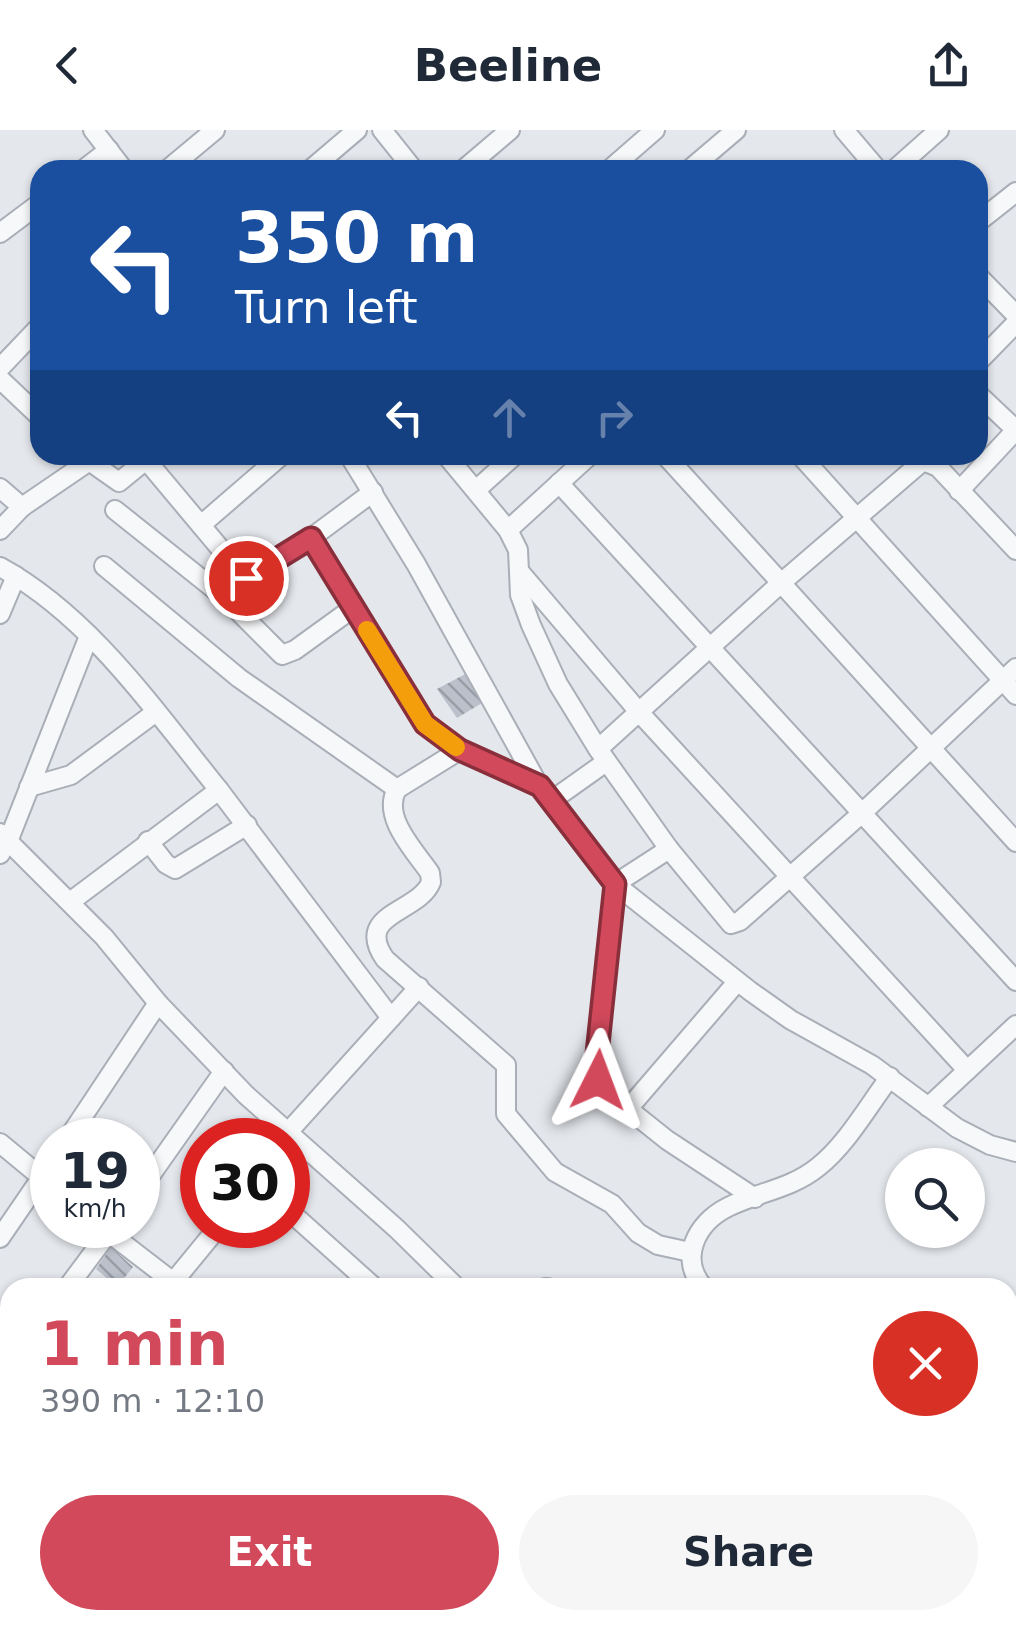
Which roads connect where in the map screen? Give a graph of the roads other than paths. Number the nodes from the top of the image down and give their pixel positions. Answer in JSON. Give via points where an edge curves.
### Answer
{"nodes":[{"id":1,"x":93,"y":130,"type":"edge"},
{"id":2,"x":215,"y":130,"type":"edge"},
{"id":3,"x":357,"y":130,"type":"edge"},
{"id":4,"x":382,"y":130,"type":"edge"},
{"id":5,"x":510,"y":130,"type":"edge"},
{"id":6,"x":656,"y":130,"type":"edge"},
{"id":7,"x":736,"y":130,"type":"edge"},
{"id":8,"x":844,"y":130,"type":"edge"},
{"id":9,"x":930,"y":133,"type":"edge"},
{"id":10,"x":109,"y":150,"type":"junction"},
{"id":11,"x":96,"y":160,"type":"edge"},
{"id":12,"x":116,"y":160,"type":"edge"},
{"id":13,"x":179,"y":160,"type":"edge"},
{"id":14,"x":322,"y":160,"type":"edge"},
{"id":15,"x":406,"y":160,"type":"edge"},
{"id":16,"x":474,"y":160,"type":"edge"},
{"id":17,"x":621,"y":160,"type":"edge"},
{"id":18,"x":706,"y":160,"type":"edge"},
{"id":19,"x":870,"y":160,"type":"edge"},
{"id":20,"x":904,"y":160,"type":"edge"},
{"id":21,"x":1016,"y":192,"type":"edge"},
{"id":22,"x":30,"y":210,"type":"edge"},
{"id":23,"x":988,"y":214,"type":"edge"},
{"id":24,"x":0,"y":233,"type":"edge"},
{"id":25,"x":988,"y":287,"type":"edge"},
{"id":26,"x":1015,"y":315,"type":"edge"},
{"id":27,"x":30,"y":336,"type":"edge"},
{"id":28,"x":988,"y":349,"type":"edge"},
{"id":29,"x":0,"y":368,"type":"edge"},
{"id":30,"x":0,"y":379,"type":"edge"},
{"id":31,"x":988,"y":403,"type":"edge"},
{"id":32,"x":30,"y":408,"type":"edge"},
{"id":33,"x":1016,"y":430,"type":"edge"},
{"id":34,"x":988,"y":460,"type":"edge"},
{"id":35,"x":76,"y":465,"type":"edge"},
{"id":36,"x":93,"y":465,"type":"edge"},
{"id":37,"x":141,"y":465,"type":"edge"},
{"id":38,"x":155,"y":465,"type":"edge"},
{"id":39,"x":271,"y":465,"type":"edge"},
{"id":40,"x":360,"y":465,"type":"edge"},
{"id":41,"x":455,"y":465,"type":"edge"},
{"id":42,"x":503,"y":465,"type":"edge"},
{"id":43,"x":579,"y":465,"type":"edge"},
{"id":44,"x":675,"y":465,"type":"edge"},
{"id":45,"x":809,"y":465,"type":"edge"},
{"id":46,"x":918,"y":465,"type":"edge"},
{"id":47,"x":936,"y":465,"type":"edge"},
{"id":48,"x":984,"y":465,"type":"edge"},
{"id":49,"x":559,"y":483,"type":"junction"},
{"id":50,"x":0,"y":488,"type":"edge"},
{"id":51,"x":476,"y":490,"type":"junction"},
{"id":52,"x":960,"y":491,"type":"junction"},
{"id":53,"x":373,"y":492,"type":"junction"},
{"id":54,"x":115,"y":510,"type":"dead end"},
{"id":55,"x":8,"y":517,"type":"edge"},
{"id":56,"x":856,"y":519,"type":"junction"},
{"id":57,"x":202,"y":525,"type":"junction"},
{"id":58,"x":508,"y":530,"type":"junction"},
{"id":59,"x":311,"y":538,"type":"junction"},
{"id":60,"x":1016,"y":550,"type":"edge"},
{"id":61,"x":104,"y":566,"type":"dead end"},
{"id":62,"x":8,"y":572,"type":"edge"},
{"id":63,"x":520,"y":572,"type":"junction"},
{"id":64,"x":246,"y":578,"type":"junction"},
{"id":65,"x":781,"y":583,"type":"junction"},
{"id":66,"x":224,"y":597,"type":"junction"},
{"id":67,"x":353,"y":608,"type":"junction"},
{"id":68,"x":0,"y":614,"type":"edge"},
{"id":69,"x":89,"y":636,"type":"junction"},
{"id":70,"x":710,"y":647,"type":"junction"},
{"id":71,"x":1009,"y":674,"type":"edge"},
{"id":72,"x":1016,"y":695,"type":"edge"},
{"id":73,"x":156,"y":712,"type":"junction"},
{"id":74,"x":639,"y":712,"type":"junction"},
{"id":75,"x":931,"y":749,"type":"junction"},
{"id":76,"x":460,"y":750,"type":"junction"},
{"id":77,"x":602,"y":756,"type":"junction"},
{"id":78,"x":29,"y":787,"type":"junction"},
{"id":79,"x":397,"y":788,"type":"junction"},
{"id":80,"x":219,"y":790,"type":"junction"},
{"id":81,"x":545,"y":793,"type":"junction"},
{"id":82,"x":861,"y":814,"type":"junction"},
{"id":83,"x":247,"y":824,"type":"junction"},
{"id":84,"x":148,"y":841,"type":"junction"},
{"id":85,"x":3,"y":842,"type":"edge"},
{"id":86,"x":1016,"y":842,"type":"edge"},
{"id":87,"x":669,"y":848,"type":"junction"},
{"id":88,"x":792,"y":876,"type":"junction"},
{"id":89,"x":615,"y":884,"type":"junction"},
{"id":90,"x":70,"y":902,"type":"junction"},
{"id":91,"x":1016,"y":981,"type":"edge"},
{"id":92,"x":737,"y":982,"type":"junction"},
{"id":93,"x":419,"y":987,"type":"junction"},
{"id":94,"x":158,"y":1003,"type":"junction"},
{"id":95,"x":391,"y":1018,"type":"junction"},
{"id":96,"x":1016,"y":1026,"type":"edge"},
{"id":97,"x":968,"y":1070,"type":"junction"},
{"id":98,"x":224,"y":1071,"type":"junction"},
{"id":99,"x":890,"y":1076,"type":"junction"},
{"id":100,"x":928,"y":1107,"type":"junction"},
{"id":101,"x":627,"y":1110,"type":"junction"},
{"id":102,"x":82,"y":1118,"type":"edge"},
{"id":103,"x":267,"y":1118,"type":"edge"},
{"id":104,"x":301,"y":1118,"type":"edge"},
{"id":105,"x":0,"y":1142,"type":"edge"},
{"id":106,"x":1016,"y":1152,"type":"edge"},
{"id":107,"x":310,"y":1158,"type":"edge"},
{"id":108,"x":30,"y":1162,"type":"edge"},
{"id":109,"x":160,"y":1162,"type":"edge"},
{"id":110,"x":755,"y":1198,"type":"junction"},
{"id":111,"x":30,"y":1199,"type":"edge"},
{"id":112,"x":310,"y":1230,"type":"edge"},
{"id":113,"x":0,"y":1238,"type":"edge"},
{"id":114,"x":94,"y":1248,"type":"edge"},
{"id":115,"x":132,"y":1248,"type":"edge"},
{"id":116,"x":203,"y":1248,"type":"edge"},
{"id":117,"x":690,"y":1252,"type":"junction"},
{"id":118,"x":74,"y":1278,"type":"edge"},
{"id":119,"x":170,"y":1278,"type":"edge"},
{"id":120,"x":181,"y":1278,"type":"edge"},
{"id":121,"x":364,"y":1278,"type":"edge"},
{"id":122,"x":447,"y":1278,"type":"edge"},
{"id":123,"x":696,"y":1278,"type":"edge"}],
"edges":[{"from":1,"to":10,"type":"street"},
{"from":2,"to":13,"type":"street"},
{"from":3,"to":14,"type":"street"},
{"from":4,"to":15,"type":"street"},
{"from":5,"to":16,"type":"street"},
{"from":6,"to":17,"type":"street"},
{"from":7,"to":18,"type":"street"},
{"from":8,"to":19,"type":"street"},
{"from":9,"to":20,"type":"street"},
{"from":10,"to":11,"type":"street"},
{"from":10,"to":12,"type":"street"},
{"from":21,"to":23,"type":"street"},
{"from":22,"to":24,"type":"street"},
{"from":25,"to":26,"type":"street"},
{"from":26,"to":28,"type":"street"},
{"from":27,"to":29,"type":"street"},
{"from":30,"to":32,"type":"street"},
{"from":31,"to":33,"type":"street"},
{"from":33,"to":34,"type":"street"},
{"from":35,"to":55,"type":"street"},
{"from":36,"to":37,"type":"street","via":[[119,482]]},
{"from":38,"to":57,"type":"street"},
{"from":39,"to":57,"type":"street"},
{"from":40,"to":53,"type":"street"},
{"from":41,"to":51,"type":"street"},
{"from":42,"to":51,"type":"street"},
{"from":43,"to":49,"type":"street"},
{"from":44,"to":65,"type":"street"},
{"from":45,"to":56,"type":"street"},
{"from":46,"to":56,"type":"street"},
{"from":47,"to":52,"type":"street"},
{"from":48,"to":52,"type":"street"},
{"from":49,"to":58,"type":"street"},
{"from":49,"to":70,"type":"street"},
{"from":50,"to":55,"type":"street"},
{"from":51,"to":58,"type":"street"},
{"from":52,"to":60,"type":"street"},
{"from":53,"to":59,"type":"street"},
{"from":53,"to":81,"type":"street"},
{"from":54,"to":66,"type":"street"},
{"from":56,"to":65,"type":"street"},
{"from":56,"to":71,"type":"street"},
{"from":57,"to":64,"type":"street"},
{"from":58,"to":63,"type":"street"},
{"from":59,"to":64,"type":"street"},
{"from":59,"to":67,"type":"street"},
{"from":61,"to":79,"type":"street","via":[[239,678]]},
{"from":62,"to":68,"type":"street"},
{"from":62,"to":69,"type":"street"},
{"from":63,"to":74,"type":"street"},
{"from":63,"to":77,"type":"street","via":[[531,625]]},
{"from":64,"to":66,"type":"street"},
{"from":65,"to":70,"type":"street"},
{"from":65,"to":75,"type":"street"},
{"from":66,"to":67,"type":"street","via":[[282,655]]},
{"from":67,"to":76,"type":"street","via":[[425,724]]},
{"from":69,"to":73,"type":"street"},
{"from":69,"to":78,"type":"street"},
{"from":70,"to":74,"type":"street"},
{"from":70,"to":82,"type":"street"},
{"from":71,"to":72,"type":"street"},
{"from":71,"to":75,"type":"street"},
{"from":73,"to":78,"type":"street","via":[[71,775]]},
{"from":73,"to":80,"type":"street"},
{"from":74,"to":77,"type":"street"},
{"from":74,"to":88,"type":"street"},
{"from":75,"to":82,"type":"street"},
{"from":75,"to":86,"type":"street"},
{"from":76,"to":79,"type":"street"},
{"from":76,"to":81,"type":"street"},
{"from":77,"to":81,"type":"street"},
{"from":77,"to":87,"type":"street"},
{"from":78,"to":85,"type":"street"},
{"from":79,"to":93,"type":"street","via":[[395,819],[431,882],[382,924],[375,940],[385,958]]},
{"from":80,"to":83,"type":"street"},
{"from":80,"to":84,"type":"street"},
{"from":81,"to":89,"type":"street"},
{"from":82,"to":88,"type":"street"},
{"from":82,"to":91,"type":"street"},
{"from":83,"to":84,"type":"street","via":[[175,869]]},
{"from":83,"to":95,"type":"street"},
{"from":84,"to":90,"type":"street"},
{"from":85,"to":90,"type":"street"},
{"from":87,"to":88,"type":"street","via":[[731,924]]},
{"from":87,"to":89,"type":"street"},
{"from":88,"to":97,"type":"street"},
{"from":89,"to":92,"type":"street"},
{"from":89,"to":101,"type":"street","via":[[596,1063],[603,1090]]},
{"from":90,"to":94,"type":"street"},
{"from":92,"to":99,"type":"street"},
{"from":92,"to":101,"type":"street"},
{"from":93,"to":95,"type":"street"},
{"from":93,"to":117,"type":"street","via":[[506,1065],[506,1114],[555,1172],[612,1204],[658,1245]]},
{"from":94,"to":98,"type":"street"},
{"from":94,"to":102,"type":"street"},
{"from":95,"to":104,"type":"street"},
{"from":96,"to":97,"type":"street"},
{"from":97,"to":100,"type":"street"},
{"from":98,"to":103,"type":"street"},
{"from":98,"to":109,"type":"street"},
{"from":99,"to":100,"type":"street"},
{"from":99,"to":110,"type":"street","via":[[824,1162]]},
{"from":100,"to":106,"type":"street","via":[[973,1136]]},
{"from":101,"to":110,"type":"street"},
{"from":105,"to":108,"type":"street"},
{"from":107,"to":122,"type":"street"},
{"from":110,"to":117,"type":"street","via":[[713,1216]]},
{"from":111,"to":113,"type":"street"},
{"from":112,"to":121,"type":"street"},
{"from":114,"to":118,"type":"street"},
{"from":115,"to":119,"type":"street"},
{"from":116,"to":120,"type":"street"},
{"from":117,"to":123,"type":"street"}]}
